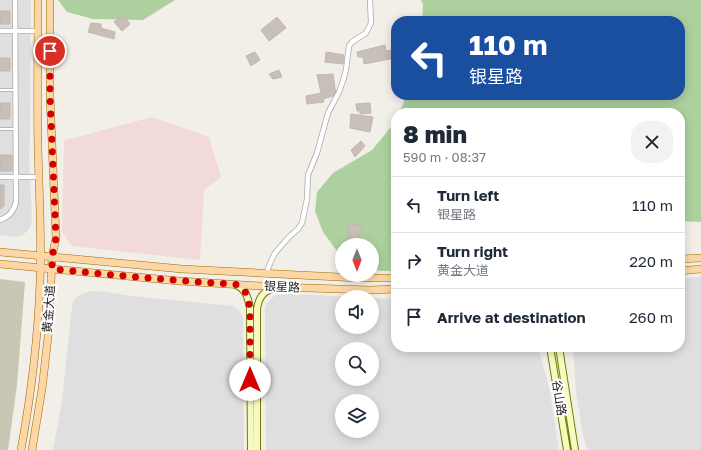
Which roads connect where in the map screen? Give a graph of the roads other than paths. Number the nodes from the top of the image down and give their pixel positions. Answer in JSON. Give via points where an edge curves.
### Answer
{"nodes":[{"id":1,"x":15,"y":0,"type":"edge"},
{"id":2,"x":38,"y":0,"type":"edge"},
{"id":3,"x":50,"y":0,"type":"edge"},
{"id":4,"x":370,"y":0,"type":"edge"},
{"id":5,"x":0,"y":31,"type":"edge"},
{"id":6,"x":15,"y":31,"type":"junction"},
{"id":7,"x":38,"y":31,"type":"junction"},
{"id":8,"x":0,"y":90,"type":"edge"},
{"id":9,"x":15,"y":90,"type":"junction"},
{"id":10,"x":0,"y":129,"type":"edge"},
{"id":11,"x":15,"y":129,"type":"junction"},
{"id":12,"x":0,"y":177,"type":"edge"},
{"id":13,"x":16,"y":177,"type":"junction"},
{"id":14,"x":39,"y":177,"type":"junction"},
{"id":15,"x":0,"y":220,"type":"edge"},
{"id":16,"x":0,"y":252,"type":"edge"},
{"id":17,"x":40,"y":256,"type":"junction"},
{"id":18,"x":52,"y":257,"type":"junction"},
{"id":19,"x":701,"y":258,"type":"edge"},
{"id":20,"x":685,"y":259,"type":"edge"},
{"id":21,"x":0,"y":264,"type":"edge"},
{"id":22,"x":40,"y":268,"type":"junction"},
{"id":23,"x":52,"y":269,"type":"junction"},
{"id":24,"x":701,"y":269,"type":"edge"},
{"id":25,"x":685,"y":271,"type":"edge"},
{"id":26,"x":266,"y":274,"type":"junction"},
{"id":27,"x":391,"y":278,"type":"edge"},
{"id":28,"x":235,"y":284,"type":"junction"},
{"id":29,"x":277,"y":287,"type":"junction"},
{"id":30,"x":391,"y":290,"type":"edge"},
{"id":31,"x":551,"y":352,"type":"edge"},
{"id":32,"x":560,"y":352,"type":"edge"},
{"id":33,"x":21,"y":450,"type":"edge"},
{"id":34,"x":32,"y":450,"type":"edge"},
{"id":35,"x":251,"y":450,"type":"edge"},
{"id":36,"x":257,"y":450,"type":"edge"},
{"id":37,"x":567,"y":450,"type":"edge"},
{"id":38,"x":575,"y":450,"type":"edge"}],
"edges":[{"from":1,"to":6,"type":"street"},
{"from":2,"to":7,"type":"main road","name":"黄金大道"},
{"from":3,"to":18,"type":"main road","name":"黄金大道","via":[[50,96],[56,238]]},
{"from":4,"to":26,"type":"street","via":[[371,23],[366,33],[349,46],[343,81],[328,113],[308,175],[302,223],[275,253]]},
{"from":5,"to":6,"type":"street"},
{"from":6,"to":7,"type":"street"},
{"from":6,"to":9,"type":"street"},
{"from":7,"to":14,"type":"main road","name":"黄金大道"},
{"from":8,"to":9,"type":"lane"},
{"from":9,"to":11,"type":"street"},
{"from":10,"to":11,"type":"lane"},
{"from":11,"to":13,"type":"street"},
{"from":12,"to":13,"type":"street"},
{"from":13,"to":14,"type":"street"},
{"from":13,"to":15,"type":"street","via":[[14,208],[6,218]]},
{"from":14,"to":17,"type":"main road","name":"黄金大道"},
{"from":16,"to":17,"type":"main road","name":"银星路"},
{"from":17,"to":18,"type":"main road","name":"银星路"},
{"from":17,"to":22,"type":"main road","name":"黄金大道"},
{"from":18,"to":23,"type":"main road","name":"黄金大道"},
{"from":18,"to":26,"type":"main road","name":"银星路","via":[[175,269]]},
{"from":19,"to":20,"type":"main road"},
{"from":21,"to":22,"type":"main road","name":"银星路"},
{"from":22,"to":23,"type":"main road","name":"银星路"},
{"from":22,"to":33,"type":"main road","name":"黄金大道","via":[[34,362]]},
{"from":23,"to":28,"type":"main road","name":"银星路"},
{"from":23,"to":34,"type":"main road","name":"黄金大道","via":[[47,345]]},
{"from":24,"to":25,"type":"main road"},
{"from":26,"to":27,"type":"main road","name":"银星路"},
{"from":28,"to":29,"type":"main road","name":"银星路"},
{"from":28,"to":35,"type":"main road","via":[[246,293],[250,308]]},
{"from":29,"to":30,"type":"main road","name":"银星路"},
{"from":29,"to":36,"type":"main road","via":[[264,293],[257,309]]},
{"from":31,"to":37,"type":"main road","name":"谷山路"},
{"from":32,"to":38,"type":"main road","name":"谷山路"}]}
